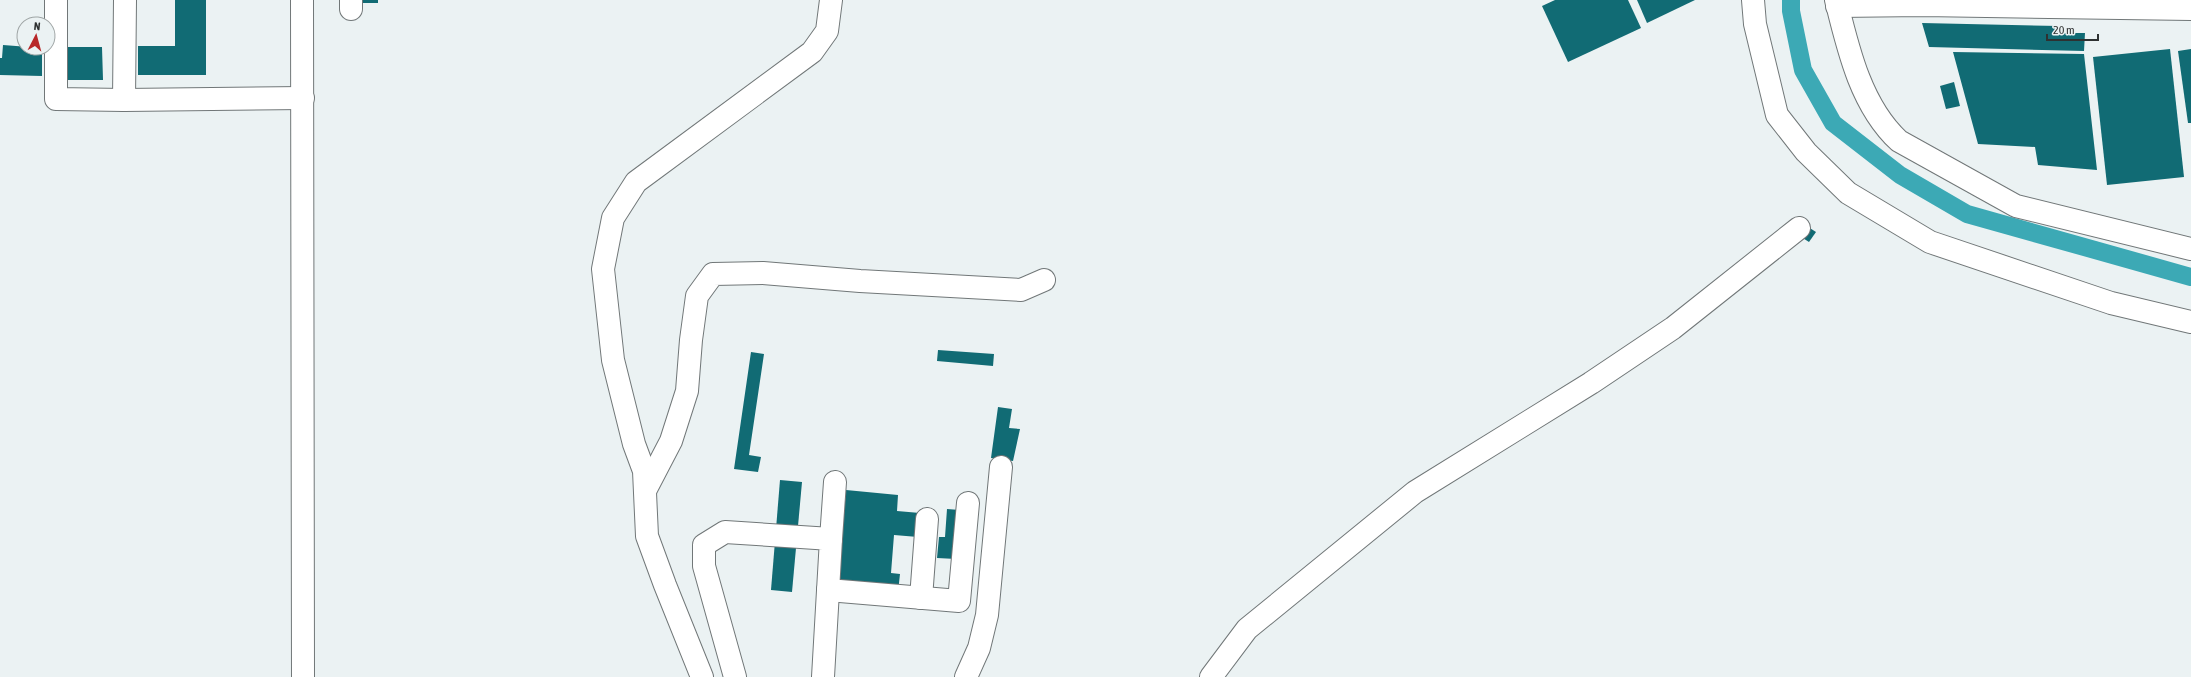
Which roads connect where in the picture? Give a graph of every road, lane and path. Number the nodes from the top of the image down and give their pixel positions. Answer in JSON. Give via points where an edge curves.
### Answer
{"nodes":[{"id":1,"x":56,"y":0,"type":"edge"},
{"id":2,"x":125,"y":0,"type":"edge"},
{"id":3,"x":302,"y":0,"type":"edge"},
{"id":4,"x":831,"y":0,"type":"edge"},
{"id":5,"x":1754,"y":0,"type":"edge"},
{"id":6,"x":1836,"y":3,"type":"edge"},
{"id":7,"x":2183,"y":6,"type":"edge"},
{"id":8,"x":303,"y":98,"type":"junction"},
{"id":9,"x":124,"y":100,"type":"junction"},
{"id":10,"x":1799,"y":228,"type":"dead end"},
{"id":11,"x":2191,"y":249,"type":"edge"},
{"id":12,"x":1044,"y":280,"type":"dead end"},
{"id":13,"x":2191,"y":322,"type":"edge"},
{"id":14,"x":1001,"y":467,"type":"dead end"},
{"id":15,"x":835,"y":482,"type":"dead end"},
{"id":16,"x":646,"y":489,"type":"junction"},
{"id":17,"x":968,"y":503,"type":"dead end"},
{"id":18,"x":927,"y":519,"type":"dead end"},
{"id":19,"x":831,"y":540,"type":"junction"},
{"id":20,"x":828,"y":590,"type":"junction"},
{"id":21,"x":921,"y":598,"type":"junction"},
{"id":22,"x":303,"y":677,"type":"edge"},
{"id":23,"x":702,"y":677,"type":"edge"},
{"id":24,"x":735,"y":677,"type":"edge"},
{"id":25,"x":823,"y":677,"type":"edge"},
{"id":26,"x":966,"y":677,"type":"edge"},
{"id":27,"x":1211,"y":677,"type":"edge"}],
"edges":[{"from":1,"to":9,"type":"main road","via":[[56,99]]},
{"from":2,"to":9,"type":"main road"},
{"from":3,"to":8,"type":"main road"},
{"from":4,"to":16,"type":"main road","via":[[827,30],[812,52],[636,182],[613,218],[603,269],[613,360],[634,444],[644,471]]},
{"from":5,"to":13,"type":"main road","via":[[1755,24],[1777,115],[1806,152],[1848,193],[1930,242],[2111,303]]},
{"from":6,"to":7,"type":"main road"},
{"from":6,"to":11,"type":"main road","via":[[1849,51],[1872,108],[1885,128],[1899,141],[2016,206]]},
{"from":8,"to":9,"type":"main road"},
{"from":8,"to":22,"type":"main road"},
{"from":10,"to":27,"type":"main road","via":[[1673,328],[1415,492],[1247,629]]},
{"from":12,"to":16,"type":"main road","via":[[1021,290],[763,272],[713,274],[697,296],[687,391],[671,441]]},
{"from":14,"to":26,"type":"main road","via":[[987,615],[979,648]]},
{"from":15,"to":19,"type":"main road"},
{"from":16,"to":23,"type":"main road","via":[[648,536],[665,586]]},
{"from":17,"to":21,"type":"main road","via":[[959,601]]},
{"from":18,"to":21,"type":"main road"},
{"from":19,"to":20,"type":"main road"},
{"from":19,"to":24,"type":"main road","via":[[725,532],[704,545],[704,566]]},
{"from":20,"to":21,"type":"main road"},
{"from":20,"to":25,"type":"main road"}]}
